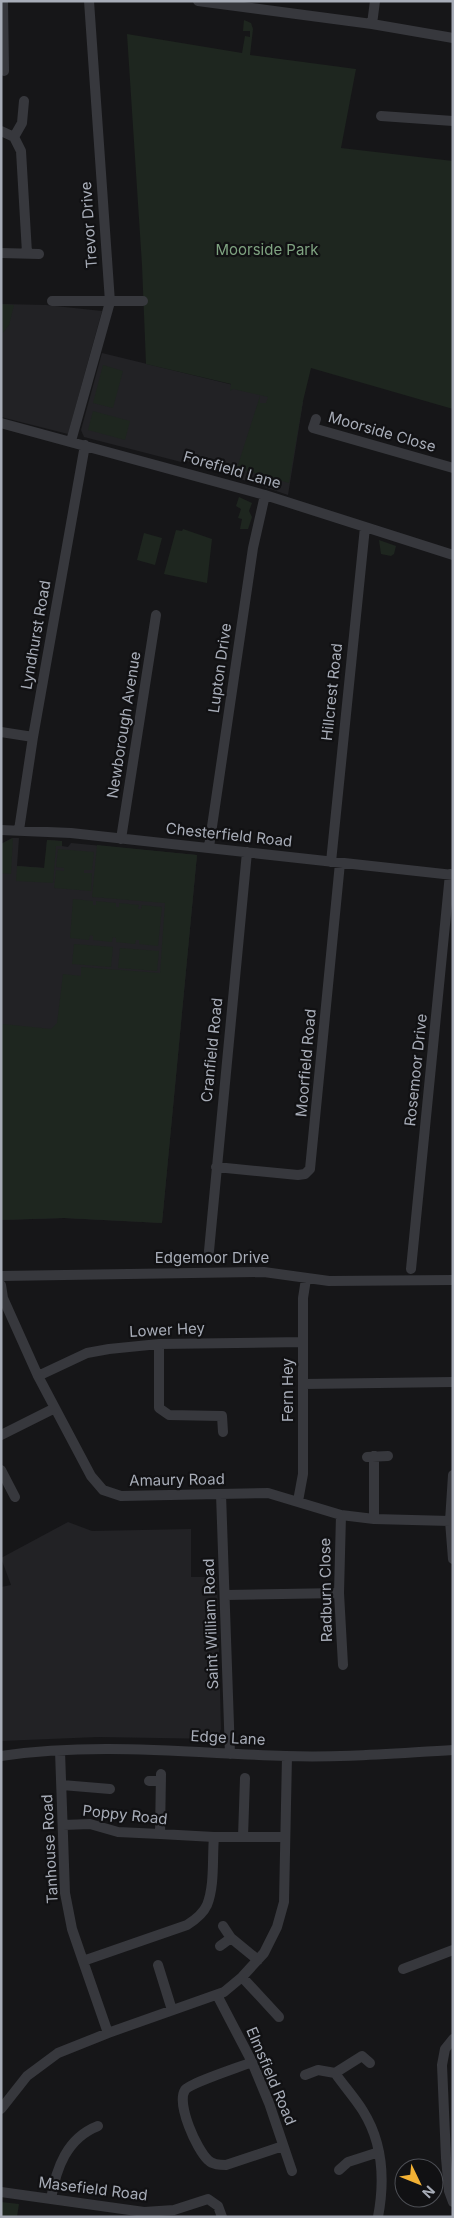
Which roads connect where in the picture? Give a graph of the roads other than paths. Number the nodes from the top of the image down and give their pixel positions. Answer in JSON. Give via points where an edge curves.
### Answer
{"nodes":[{"id":1,"x":2,"y":1,"type":"edge"},
{"id":2,"x":89,"y":1,"type":"edge"},
{"id":3,"x":198,"y":1,"type":"edge"},
{"id":4,"x":375,"y":1,"type":"edge"},
{"id":5,"x":372,"y":24,"type":"junction"},
{"id":6,"x":453,"y":38,"type":"edge"},
{"id":7,"x":4,"y":71,"type":"dead end"},
{"id":8,"x":24,"y":101,"type":"dead end"},
{"id":9,"x":381,"y":116,"type":"dead end"},
{"id":10,"x":453,"y":121,"type":"edge"},
{"id":11,"x":1,"y":131,"type":"edge"},
{"id":12,"x":14,"y":137,"type":"junction"},
{"id":13,"x":1,"y":253,"type":"edge"},
{"id":14,"x":28,"y":253,"type":"junction"},
{"id":15,"x":39,"y":254,"type":"dead end"},
{"id":16,"x":52,"y":301,"type":"dead end"},
{"id":17,"x":144,"y":301,"type":"dead end"},
{"id":18,"x":110,"y":302,"type":"junction"},
{"id":19,"x":316,"y":419,"type":"dead end"},
{"id":20,"x":1,"y":423,"type":"edge"},
{"id":21,"x":71,"y":441,"type":"junction"},
{"id":22,"x":85,"y":445,"type":"junction"},
{"id":23,"x":453,"y":468,"type":"edge"},
{"id":24,"x":265,"y":495,"type":"junction"},
{"id":25,"x":365,"y":527,"type":"junction"},
{"id":26,"x":453,"y":555,"type":"edge"},
{"id":27,"x":156,"y":615,"type":"dead end"},
{"id":28,"x":1,"y":732,"type":"edge"},
{"id":29,"x":33,"y":737,"type":"junction"},
{"id":30,"x":1,"y":830,"type":"edge"},
{"id":31,"x":19,"y":830,"type":"junction"},
{"id":32,"x":122,"y":839,"type":"junction"},
{"id":33,"x":209,"y":847,"type":"junction"},
{"id":34,"x":247,"y":852,"type":"junction"},
{"id":35,"x":336,"y":862,"type":"junction"},
{"id":36,"x":451,"y":874,"type":"edge"},
{"id":37,"x":216,"y":1167,"type":"junction"},
{"id":38,"x":209,"y":1251,"type":"dead end"},
{"id":39,"x":411,"y":1270,"type":"dead end"},
{"id":40,"x":1,"y":1276,"type":"edge"},
{"id":41,"x":306,"y":1279,"type":"junction"},
{"id":42,"x":453,"y":1280,"type":"edge"},
{"id":43,"x":1,"y":1285,"type":"edge"},
{"id":44,"x":303,"y":1342,"type":"junction"},
{"id":45,"x":159,"y":1344,"type":"junction"},
{"id":46,"x":38,"y":1376,"type":"junction"},
{"id":47,"x":453,"y":1382,"type":"edge"},
{"id":48,"x":304,"y":1384,"type":"junction"},
{"id":49,"x":55,"y":1408,"type":"junction"},
{"id":50,"x":223,"y":1432,"type":"dead end"},
{"id":51,"x":1,"y":1435,"type":"edge"},
{"id":52,"x":388,"y":1456,"type":"dead end"},
{"id":53,"x":1,"y":1470,"type":"edge"},
{"id":54,"x":453,"y":1477,"type":"edge"},
{"id":55,"x":221,"y":1494,"type":"junction"},
{"id":56,"x":15,"y":1498,"type":"dead end"},
{"id":57,"x":298,"y":1501,"type":"junction"},
{"id":58,"x":340,"y":1515,"type":"junction"},
{"id":59,"x":374,"y":1520,"type":"junction"},
{"id":60,"x":450,"y":1521,"type":"junction"},
{"id":61,"x":453,"y":1559,"type":"edge"},
{"id":62,"x":339,"y":1594,"type":"junction"},
{"id":63,"x":226,"y":1595,"type":"junction"},
{"id":64,"x":343,"y":1665,"type":"dead end"},
{"id":65,"x":453,"y":1750,"type":"edge"},
{"id":66,"x":60,"y":1751,"type":"junction"},
{"id":67,"x":230,"y":1754,"type":"junction"},
{"id":68,"x":1,"y":1756,"type":"edge"},
{"id":69,"x":287,"y":1756,"type":"junction"},
{"id":70,"x":149,"y":1781,"type":"dead end"},
{"id":71,"x":242,"y":1784,"type":"dead end"},
{"id":72,"x":62,"y":1785,"type":"junction"},
{"id":73,"x":110,"y":1789,"type":"dead end"},
{"id":74,"x":63,"y":1825,"type":"junction"},
{"id":75,"x":160,"y":1834,"type":"junction"},
{"id":76,"x":214,"y":1837,"type":"junction"},
{"id":77,"x":243,"y":1837,"type":"junction"},
{"id":78,"x":284,"y":1837,"type":"junction"},
{"id":79,"x":222,"y":1926,"type":"dead end"},
{"id":80,"x":231,"y":1938,"type":"junction"},
{"id":81,"x":220,"y":1946,"type":"dead end"},
{"id":82,"x":453,"y":1950,"type":"edge"},
{"id":83,"x":258,"y":1960,"type":"junction"},
{"id":84,"x":83,"y":1961,"type":"junction"},
{"id":85,"x":158,"y":1965,"type":"dead end"},
{"id":86,"x":403,"y":1969,"type":"dead end"},
{"id":87,"x":242,"y":1977,"type":"junction"},
{"id":88,"x":217,"y":1994,"type":"junction"},
{"id":89,"x":172,"y":2010,"type":"junction"},
{"id":90,"x":279,"y":2017,"type":"dead end"},
{"id":91,"x":108,"y":2032,"type":"junction"},
{"id":92,"x":453,"y":2039,"type":"edge"},
{"id":93,"x":252,"y":2062,"type":"junction"},
{"id":94,"x":370,"y":2063,"type":"dead end"},
{"id":95,"x":335,"y":2074,"type":"junction"},
{"id":96,"x":305,"y":2075,"type":"dead end"},
{"id":97,"x":1,"y":2109,"type":"edge"},
{"id":98,"x":98,"y":2126,"type":"dead end"},
{"id":99,"x":284,"y":2146,"type":"junction"},
{"id":100,"x":379,"y":2152,"type":"junction"},
{"id":101,"x":340,"y":2170,"type":"dead end"},
{"id":102,"x":292,"y":2171,"type":"dead end"},
{"id":103,"x":1,"y":2192,"type":"edge"},
{"id":104,"x":51,"y":2199,"type":"junction"},
{"id":105,"x":453,"y":2202,"type":"edge"},
{"id":106,"x":222,"y":2217,"type":"edge"},
{"id":107,"x":378,"y":2217,"type":"edge"}],
"edges":[{"from":1,"to":7,"type":"street"},
{"from":2,"to":18,"type":"street","name":"Trevor Drive"},
{"from":3,"to":5,"type":"street"},
{"from":4,"to":5,"type":"street"},
{"from":5,"to":6,"type":"street"},
{"from":8,"to":12,"type":"street","via":[[22,122]]},
{"from":9,"to":10,"type":"street"},
{"from":11,"to":12,"type":"street"},
{"from":12,"to":14,"type":"street","via":[[21,151]]},
{"from":13,"to":14,"type":"street"},
{"from":14,"to":15,"type":"street"},
{"from":16,"to":18,"type":"street"},
{"from":17,"to":18,"type":"street"},
{"from":18,"to":21,"type":"street","name":"Trevor Drive"},
{"from":19,"to":23,"type":"street","name":"Moorside Close","via":[[313,428]]},
{"from":20,"to":21,"type":"street","name":"Forefield Lane"},
{"from":21,"to":22,"type":"street","name":"Forefield Lane"},
{"from":22,"to":24,"type":"street","name":"Forefield Lane"},
{"from":22,"to":29,"type":"street","name":"Lyndhurst Road"},
{"from":24,"to":25,"type":"street","name":"Forefield Lane"},
{"from":24,"to":33,"type":"street","name":"Lupton Drive","via":[[253,548]]},
{"from":25,"to":26,"type":"street","name":"Forefield Lane"},
{"from":25,"to":35,"type":"street","name":"Hillcrest Road"},
{"from":27,"to":32,"type":"street","name":"Newborough Avenue"},
{"from":28,"to":29,"type":"street"},
{"from":29,"to":31,"type":"street","name":"Lyndhurst Road"},
{"from":30,"to":31,"type":"street","name":"Chesterfield Road"},
{"from":31,"to":32,"type":"street","name":"Chesterfield Road"},
{"from":32,"to":33,"type":"street","name":"Chesterfield Road"},
{"from":33,"to":34,"type":"street","name":"Chesterfield Road"},
{"from":34,"to":35,"type":"street","name":"Chesterfield Road"},
{"from":34,"to":37,"type":"street","name":"Cranfield Road"},
{"from":35,"to":36,"type":"street","name":"Chesterfield Road"},
{"from":35,"to":37,"type":"street","name":"Moorfield Road","via":[[310,1169],[298,1175]]},
{"from":36,"to":39,"type":"street","name":"Rosemoor Drive"},
{"from":37,"to":38,"type":"street","name":"Cranfield Road"},
{"from":40,"to":41,"type":"street","name":"Edgemoor Drive","via":[[264,1272]]},
{"from":41,"to":42,"type":"street","name":"Edgemoor Drive","via":[[347,1282]]},
{"from":41,"to":44,"type":"street","name":"Fern Hey"},
{"from":43,"to":46,"type":"street","name":"Amaury Road","via":[[3,1298]]},
{"from":44,"to":45,"type":"street","name":"Lower Hey"},
{"from":44,"to":48,"type":"street","name":"Fern Hey"},
{"from":45,"to":46,"type":"street","name":"Lower Hey","via":[[87,1353]]},
{"from":45,"to":50,"type":"street","via":[[158,1408],[169,1415],[222,1416]]},
{"from":46,"to":49,"type":"street","name":"Amaury Road"},
{"from":47,"to":48,"type":"street"},
{"from":48,"to":57,"type":"street","name":"Fern Hey","via":[[303,1474]]},
{"from":49,"to":51,"type":"street"},
{"from":49,"to":55,"type":"street","name":"Amaury Road","via":[[91,1476],[103,1490],[121,1496]]},
{"from":52,"to":59,"type":"street","via":[[371,1456]]},
{"from":53,"to":56,"type":"street"},
{"from":54,"to":60,"type":"street"},
{"from":55,"to":57,"type":"street","name":"Amaury Road","via":[[268,1493]]},
{"from":55,"to":63,"type":"street","name":"Saint William Road"},
{"from":57,"to":58,"type":"street","name":"Amaury Road"},
{"from":58,"to":59,"type":"street","name":"Amaury Road"},
{"from":58,"to":62,"type":"street","name":"Radburn Close"},
{"from":59,"to":60,"type":"street","name":"Amaury Road"},
{"from":60,"to":61,"type":"street"},
{"from":62,"to":63,"type":"street"},
{"from":62,"to":64,"type":"street","name":"Radburn Close"},
{"from":63,"to":67,"type":"street","name":"Saint William Road"},
{"from":65,"to":69,"type":"street","name":"Edge Lane"},
{"from":66,"to":67,"type":"street","name":"Edge Lane","via":[[150,1749]]},
{"from":66,"to":68,"type":"street","name":"Edge Lane"},
{"from":66,"to":72,"type":"street","name":"Tanhouse Road"},
{"from":67,"to":69,"type":"street","name":"Edge Lane"},
{"from":69,"to":78,"type":"street"},
{"from":70,"to":75,"type":"street","via":[[161,1777]]},
{"from":71,"to":77,"type":"street"},
{"from":72,"to":73,"type":"street"},
{"from":72,"to":74,"type":"street","name":"Tanhouse Road"},
{"from":74,"to":75,"type":"street","name":"Poppy Road","via":[[90,1824],[118,1832]]},
{"from":74,"to":84,"type":"street","name":"Tanhouse Road","via":[[65,1893]]},
{"from":75,"to":76,"type":"street","name":"Poppy Road"},
{"from":76,"to":77,"type":"street","name":"Poppy Road"},
{"from":76,"to":84,"type":"street","via":[[210,1892],[199,1917],[187,1925]]},
{"from":77,"to":78,"type":"street","name":"Poppy Road"},
{"from":78,"to":83,"type":"street","via":[[284,1902],[278,1926]]},
{"from":79,"to":80,"type":"street"},
{"from":80,"to":81,"type":"street"},
{"from":80,"to":83,"type":"street"},
{"from":82,"to":86,"type":"street"},
{"from":83,"to":87,"type":"street"},
{"from":84,"to":91,"type":"street","name":"Tanhouse Road"},
{"from":85,"to":89,"type":"street"},
{"from":87,"to":88,"type":"street"},
{"from":87,"to":90,"type":"street"},
{"from":88,"to":89,"type":"street"},
{"from":88,"to":93,"type":"street","name":"Elmsfield Road"},
{"from":89,"to":91,"type":"street"},
{"from":91,"to":97,"type":"street","via":[[58,2053],[27,2076]]},
{"from":92,"to":105,"type":"street","via":[[445,2049],[442,2066],[446,2158]]},
{"from":93,"to":99,"type":"street","name":"Elmsfield Road"},
{"from":93,"to":99,"type":"street","via":[[193,2084],[184,2091],[182,2098],[194,2141],[209,2161],[219,2165]]},
{"from":94,"to":95,"type":"street","via":[[362,2056]]},
{"from":95,"to":96,"type":"street","via":[[318,2070]]},
{"from":95,"to":100,"type":"street","via":[[363,2111],[376,2137]]},
{"from":98,"to":104,"type":"street","via":[[78,2136],[68,2149],[58,2166]]},
{"from":99,"to":102,"type":"street","name":"Elmsfield Road"},
{"from":100,"to":101,"type":"street","via":[[348,2162]]},
{"from":100,"to":107,"type":"street","via":[[382,2196]]},
{"from":103,"to":104,"type":"street","name":"Masefield Road"},
{"from":104,"to":106,"type":"street","name":"Masefield Road","via":[[158,2212],[208,2198],[218,2206]]}]}
